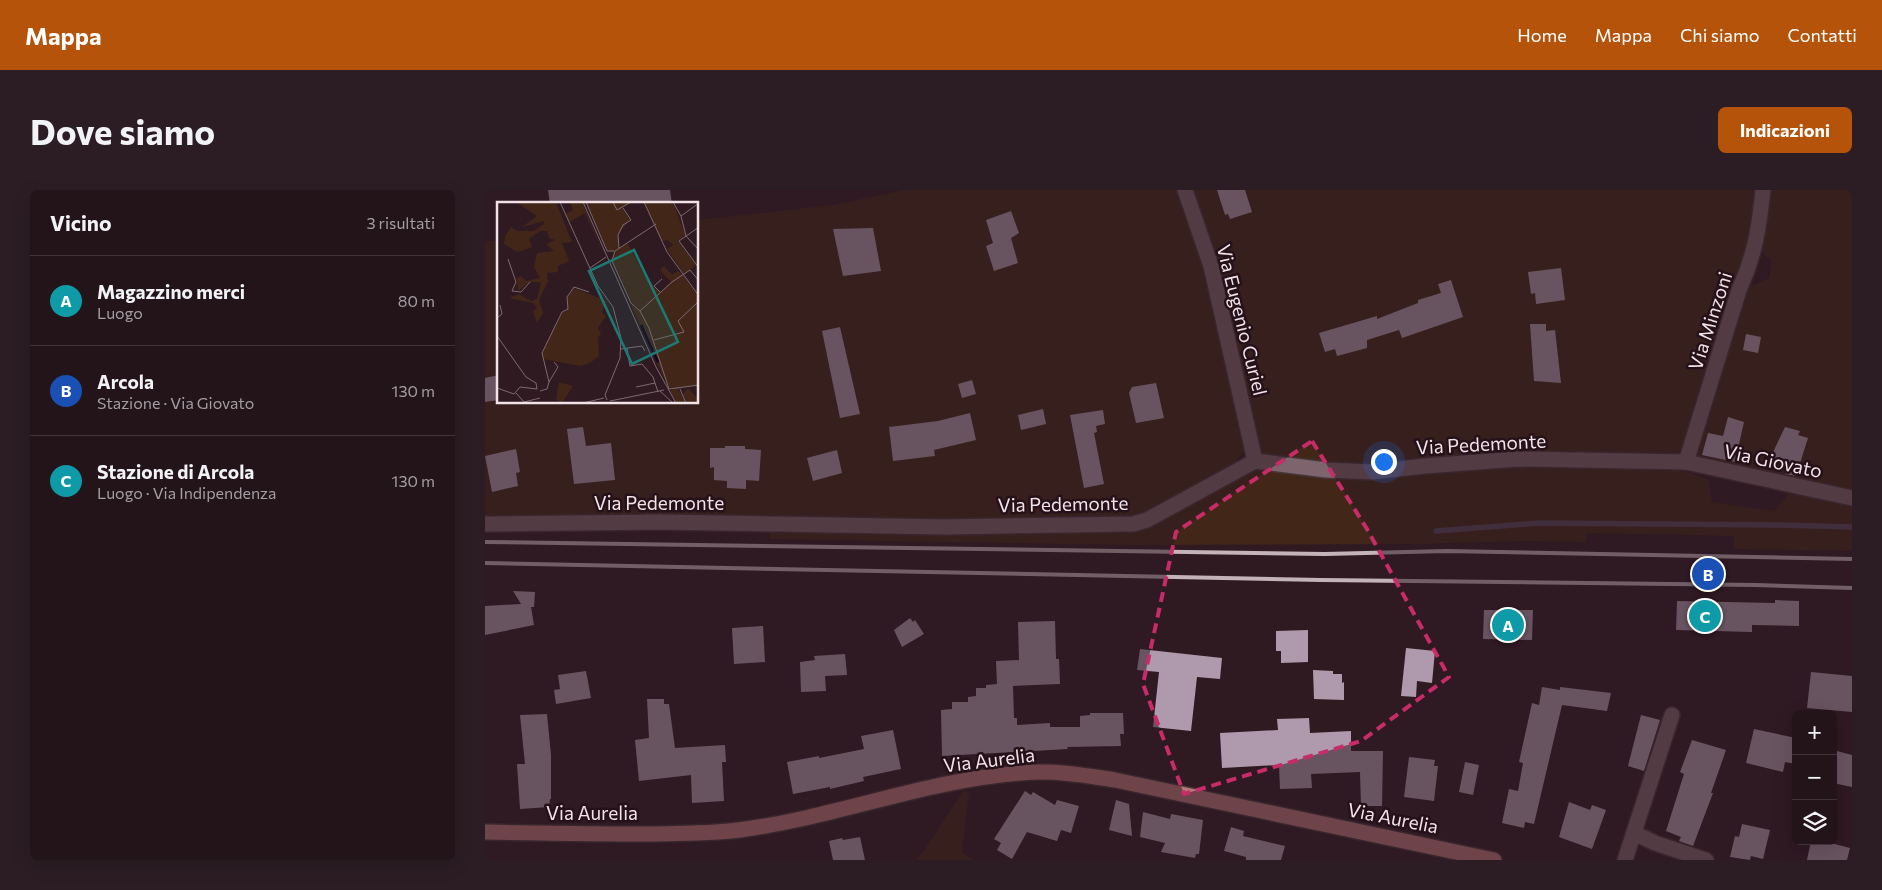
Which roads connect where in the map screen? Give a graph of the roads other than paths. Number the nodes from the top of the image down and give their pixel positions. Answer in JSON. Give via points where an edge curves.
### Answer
{"nodes":[{"id":1,"x":1185,"y":190,"type":"edge"},
{"id":2,"x":1763,"y":190,"type":"edge"},
{"id":3,"x":1255,"y":461,"type":"junction"},
{"id":4,"x":1686,"y":462,"type":"junction"},
{"id":5,"x":1852,"y":498,"type":"edge"},
{"id":6,"x":485,"y":524,"type":"edge"},
{"id":7,"x":1672,"y":715,"type":"dead end"},
{"id":8,"x":485,"y":832,"type":"edge"},
{"id":9,"x":1633,"y":833,"type":"junction"},
{"id":10,"x":1493,"y":860,"type":"edge"},
{"id":11,"x":1625,"y":860,"type":"edge"},
{"id":12,"x":1706,"y":860,"type":"edge"}],
"edges":[{"from":1,"to":3,"type":"street","name":"Via Eugenio Curiel","via":[[1211,266]]},
{"from":2,"to":4,"type":"street","name":"Via Minzoni","via":[[1750,266],[1739,290]]},
{"from":3,"to":4,"type":"street","name":"Via Pedemonte","via":[[1372,472],[1517,459]]},
{"from":3,"to":6,"type":"street","name":"Via Pedemonte","via":[[1147,520],[1133,524],[944,527],[661,522]]},
{"from":4,"to":5,"type":"street","name":"Via Giovato"},
{"from":7,"to":9,"type":"street"},
{"from":8,"to":10,"type":"main road","name":"Via Aurelia","via":[[662,834],[746,830],[947,784],[1022,773],[1048,773],[1115,780]]},
{"from":9,"to":11,"type":"street"},
{"from":9,"to":12,"type":"street"}]}
